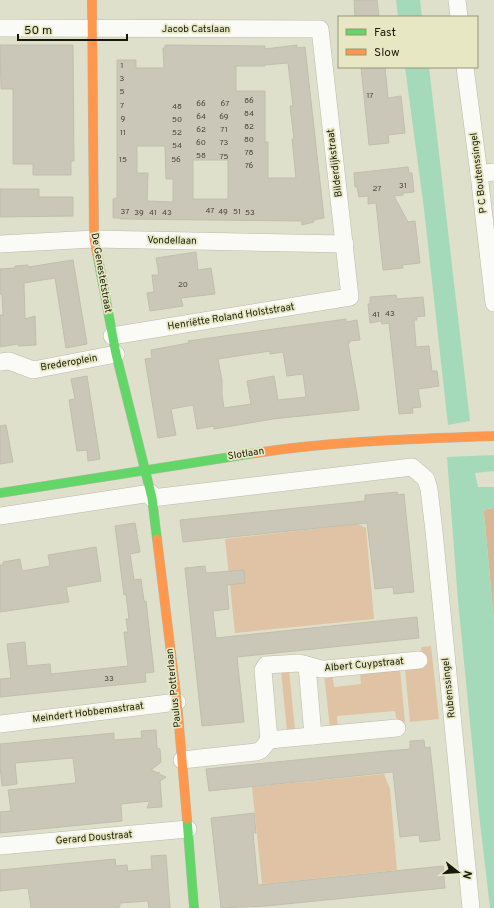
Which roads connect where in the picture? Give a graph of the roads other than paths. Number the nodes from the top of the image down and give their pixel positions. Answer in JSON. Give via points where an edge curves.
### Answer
{"nodes":[{"id":1,"x":92,"y":0,"type":"edge"},
{"id":2,"x":456,"y":0,"type":"edge"},
{"id":3,"x":459,"y":16,"type":"edge"},
{"id":4,"x":0,"y":28,"type":"edge"},
{"id":5,"x":92,"y":29,"type":"junction"},
{"id":6,"x":320,"y":29,"type":"joint"},
{"id":7,"x":465,"y":68,"type":"edge"},
{"id":8,"x":487,"y":173,"type":"edge"},
{"id":9,"x":94,"y":239,"type":"junction"},
{"id":10,"x":0,"y":244,"type":"edge"},
{"id":11,"x":345,"y":244,"type":"junction"},
{"id":12,"x":350,"y":297,"type":"joint"},
{"id":13,"x":494,"y":303,"type":"edge"},
{"id":14,"x":112,"y":336,"type":"junction"},
{"id":15,"x":116,"y":354,"type":"junction"},
{"id":16,"x":0,"y":362,"type":"edge"},
{"id":17,"x":494,"y":436,"type":"edge"},
{"id":18,"x":146,"y":469,"type":"junction"},
{"id":19,"x":0,"y":493,"type":"edge"},
{"id":20,"x":151,"y":495,"type":"junction"},
{"id":21,"x":0,"y":516,"type":"edge"},
{"id":22,"x":419,"y":660,"type":"dead end"},
{"id":23,"x":307,"y":665,"type":"junction"},
{"id":24,"x":177,"y":702,"type":"junction"},
{"id":25,"x":0,"y":724,"type":"edge"},
{"id":26,"x":397,"y":728,"type":"dead end"},
{"id":27,"x":313,"y":736,"type":"junction"},
{"id":28,"x":269,"y":740,"type":"junction"},
{"id":29,"x":182,"y":760,"type":"junction"},
{"id":30,"x":188,"y":829,"type":"junction"},
{"id":31,"x":0,"y":846,"type":"edge"},
{"id":32,"x":194,"y":908,"type":"edge"},
{"id":33,"x":471,"y":908,"type":"edge"}],
"edges":[{"from":1,"to":5,"type":"street","name":"De Genestetstraat"},
{"from":2,"to":3,"type":"street"},
{"from":4,"to":5,"type":"street","name":"Jacob Catslaan"},
{"from":5,"to":6,"type":"street","name":"Jacob Catslaan"},
{"from":5,"to":9,"type":"street","name":"De Genestetstraat"},
{"from":6,"to":11,"type":"street","name":"Bilderdijkstraat"},
{"from":7,"to":8,"type":"street","name":"P C Boutenssingel"},
{"from":8,"to":13,"type":"street","name":"P C Boutenssingel"},
{"from":9,"to":10,"type":"street","name":"Vondellaan"},
{"from":9,"to":11,"type":"street","name":"Vondellaan"},
{"from":9,"to":14,"type":"street","name":"De Genestetstraat"},
{"from":11,"to":12,"type":"street","name":"Bilderdijkstraat"},
{"from":12,"to":14,"type":"street","name":"Henriëtte Roland Holststraat"},
{"from":14,"to":15,"type":"street","name":"De Genestetstraat"},
{"from":15,"to":16,"type":"street","name":"Brederoplein","via":[[33,370],[9,361]]},
{"from":15,"to":18,"type":"street","name":"De Genestetstraat"},
{"from":17,"to":18,"type":"street","name":"Slotlaan","via":[[386,440],[282,449]]},
{"from":18,"to":19,"type":"street","name":"Slotlaan"},
{"from":18,"to":20,"type":"street","name":"Paulus Potterlaan"},
{"from":20,"to":21,"type":"street"},
{"from":20,"to":24,"type":"street","name":"Paulus Potterlaan"},
{"from":20,"to":33,"type":"street","name":"Rubenssingel","via":[[412,467],[426,479]]},
{"from":22,"to":23,"type":"street","name":"Albert Cuypstraat","via":[[326,669]]},
{"from":23,"to":27,"type":"street"},
{"from":23,"to":28,"type":"street","name":"Albert Cuypstraat","via":[[296,663],[268,665],[263,668]]},
{"from":24,"to":25,"type":"street","name":"Meindert Hobbemastraat"},
{"from":24,"to":29,"type":"street","name":"Paulus Potterlaan"},
{"from":26,"to":27,"type":"street"},
{"from":27,"to":28,"type":"street"},
{"from":28,"to":29,"type":"street","via":[[256,752]]},
{"from":29,"to":30,"type":"street","name":"Paulus Potterlaan"},
{"from":30,"to":31,"type":"street","name":"Gerard Doustraat"},
{"from":30,"to":32,"type":"street","name":"Paulus Potterlaan"}]}
